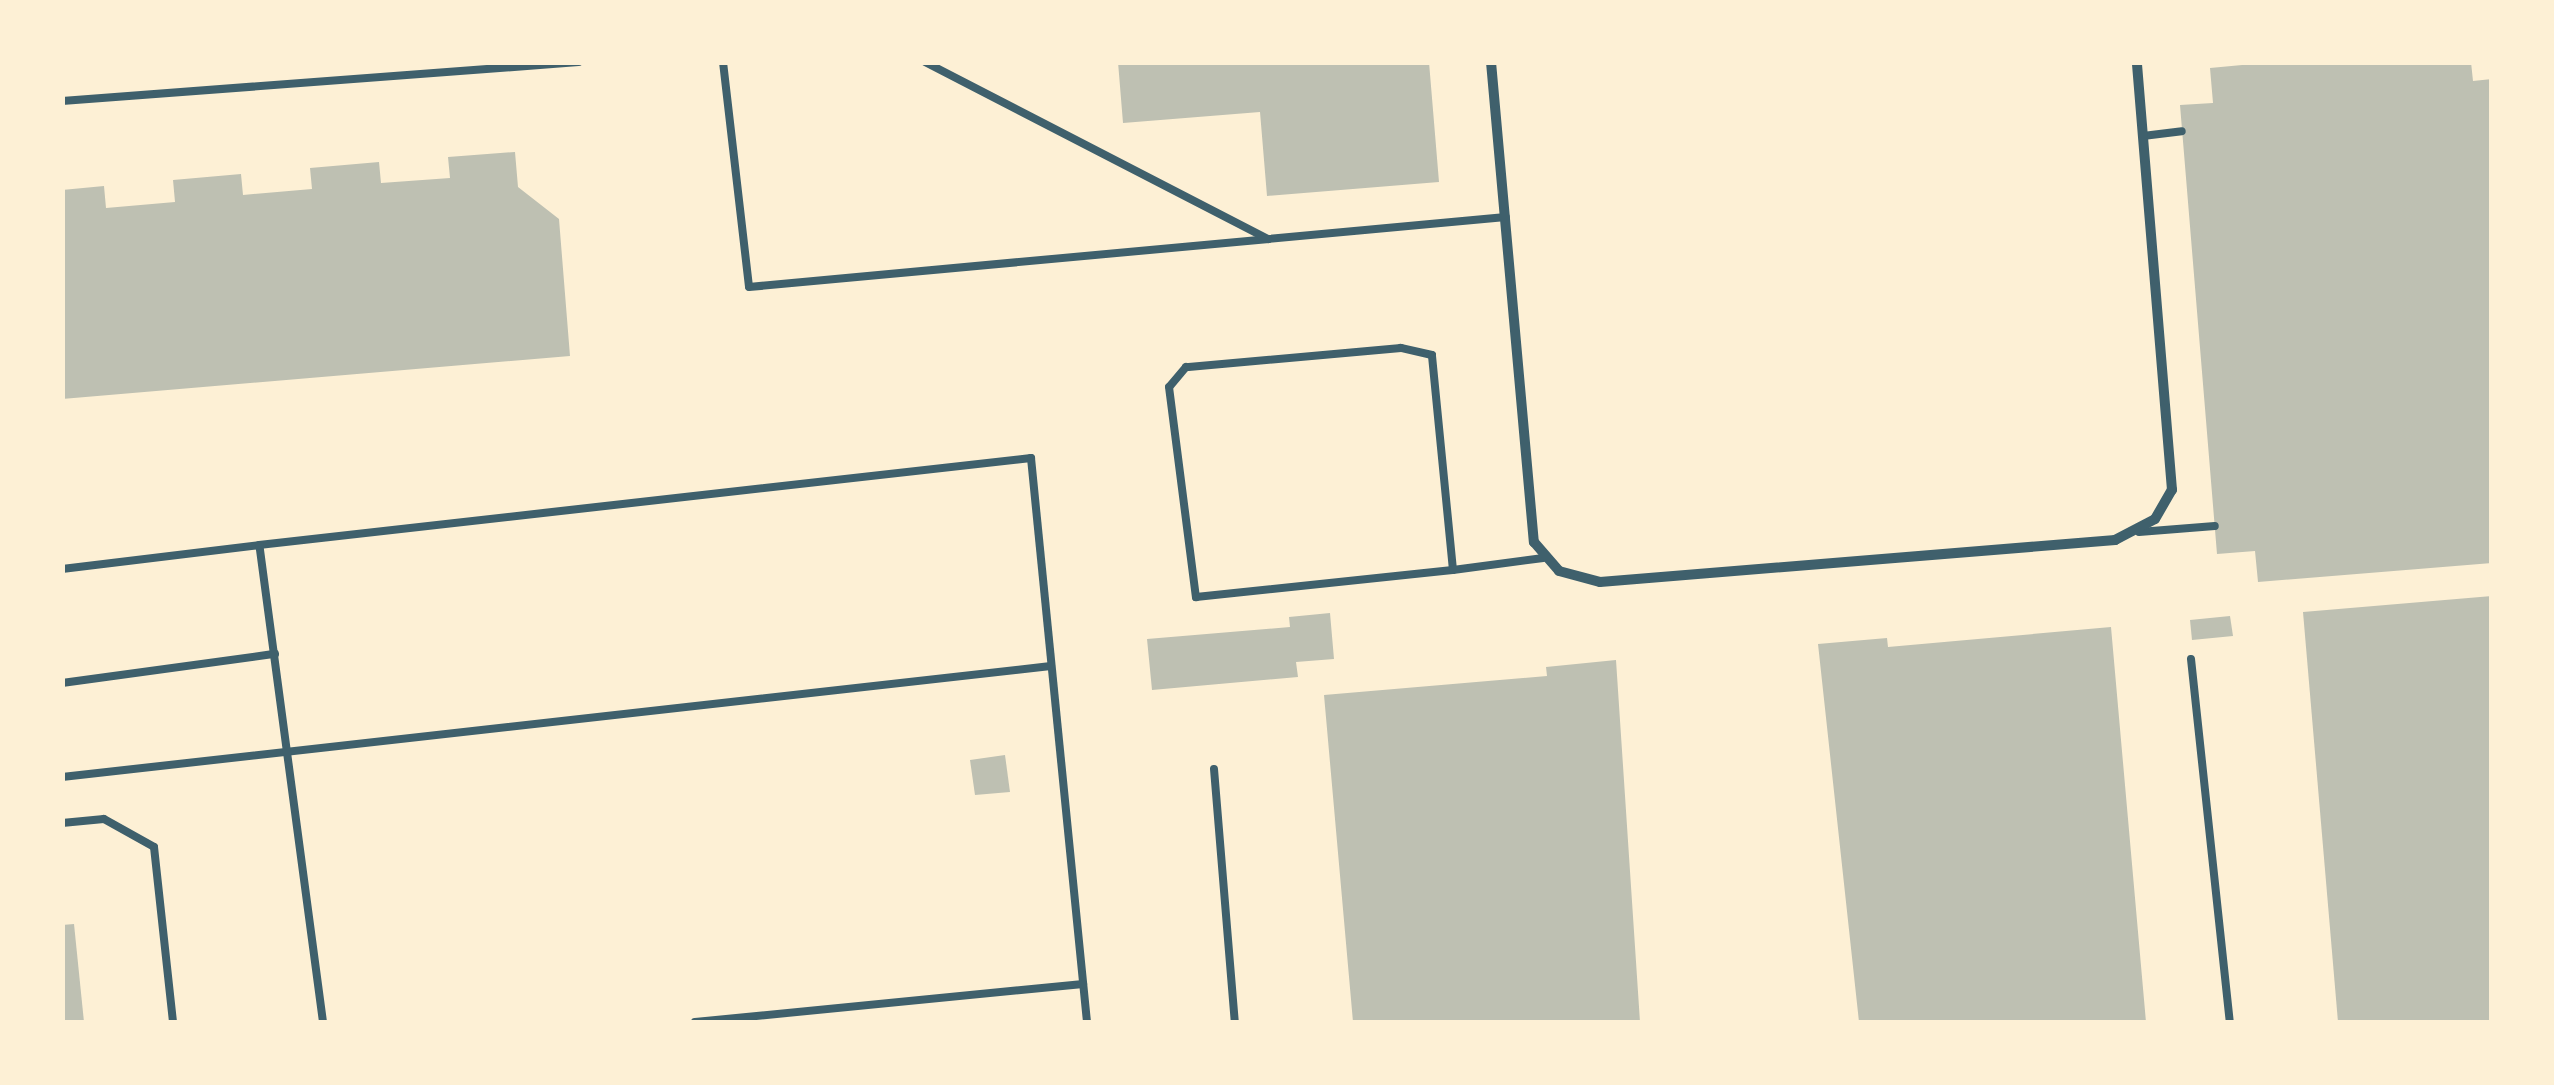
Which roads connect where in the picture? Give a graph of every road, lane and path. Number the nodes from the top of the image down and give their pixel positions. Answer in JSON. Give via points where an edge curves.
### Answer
{"nodes":[{"id":1,"x":580,"y":62,"type":"edge"},
{"id":2,"x":723,"y":62,"type":"edge"},
{"id":3,"x":925,"y":62,"type":"edge"},
{"id":4,"x":1491,"y":62,"type":"edge"},
{"id":5,"x":2136,"y":62,"type":"edge"},
{"id":6,"x":62,"y":101,"type":"edge"},
{"id":7,"x":2182,"y":131,"type":"dead end"},
{"id":8,"x":2143,"y":136,"type":"junction"},
{"id":9,"x":1506,"y":217,"type":"junction"},
{"id":10,"x":1272,"y":241,"type":"junction"},
{"id":11,"x":2215,"y":526,"type":"dead end"},
{"id":12,"x":2139,"y":532,"type":"junction"},
{"id":13,"x":259,"y":545,"type":"junction"},
{"id":14,"x":1543,"y":558,"type":"junction"},
{"id":15,"x":62,"y":568,"type":"edge"},
{"id":16,"x":1452,"y":570,"type":"junction"},
{"id":17,"x":275,"y":654,"type":"junction"},
{"id":18,"x":2191,"y":659,"type":"dead end"},
{"id":19,"x":1051,"y":666,"type":"junction"},
{"id":20,"x":62,"y":682,"type":"edge"},
{"id":21,"x":289,"y":752,"type":"junction"},
{"id":22,"x":1214,"y":769,"type":"dead end"},
{"id":23,"x":62,"y":777,"type":"edge"},
{"id":24,"x":62,"y":824,"type":"edge"},
{"id":25,"x":1084,"y":984,"type":"junction"},
{"id":26,"x":173,"y":1022,"type":"edge"},
{"id":27,"x":323,"y":1022,"type":"edge"},
{"id":28,"x":695,"y":1022,"type":"edge"},
{"id":29,"x":1087,"y":1022,"type":"edge"},
{"id":30,"x":1235,"y":1022,"type":"edge"},
{"id":31,"x":2230,"y":1022,"type":"edge"}],
"edges":[{"from":1,"to":6,"type":"lane"},
{"from":2,"to":10,"type":"lane","via":[[749,286]]},
{"from":3,"to":10,"type":"lane"},
{"from":4,"to":9,"type":"street"},
{"from":5,"to":8,"type":"street"},
{"from":7,"to":8,"type":"lane"},
{"from":8,"to":12,"type":"street","via":[[2172,490]]},
{"from":9,"to":10,"type":"lane"},
{"from":9,"to":14,"type":"street","via":[[1528,513]]},
{"from":11,"to":12,"type":"lane"},
{"from":12,"to":14,"type":"street","via":[[1600,582]]},
{"from":13,"to":15,"type":"lane"},
{"from":13,"to":17,"type":"lane"},
{"from":13,"to":19,"type":"lane","via":[[1030,458]]},
{"from":14,"to":16,"type":"lane"},
{"from":16,"to":16,"type":"lane","via":[[1196,597],[1168,386],[1186,368],[1401,348],[1432,356]]},
{"from":17,"to":20,"type":"lane"},
{"from":17,"to":21,"type":"lane"},
{"from":18,"to":31,"type":"lane"},
{"from":19,"to":21,"type":"lane"},
{"from":19,"to":25,"type":"lane"},
{"from":21,"to":23,"type":"lane"},
{"from":21,"to":27,"type":"lane"},
{"from":22,"to":30,"type":"lane"},
{"from":24,"to":26,"type":"lane","via":[[104,818],[154,847]]},
{"from":25,"to":28,"type":"lane"},
{"from":25,"to":29,"type":"lane"}]}
